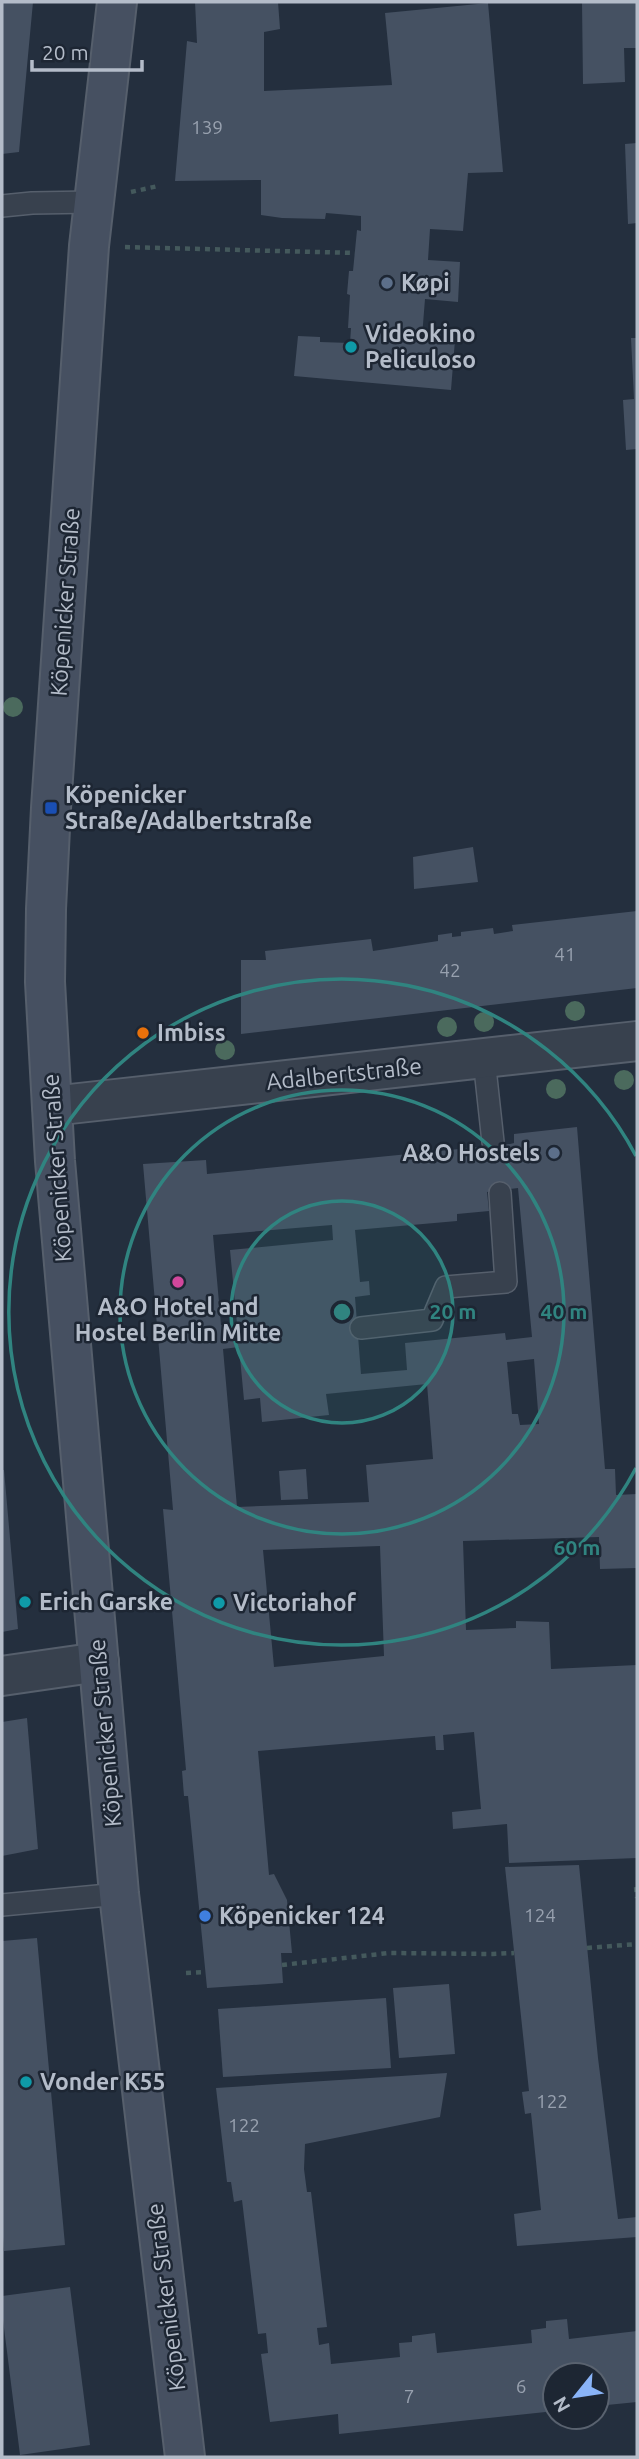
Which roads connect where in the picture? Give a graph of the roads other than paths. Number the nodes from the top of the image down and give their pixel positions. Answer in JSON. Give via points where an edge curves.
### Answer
{"nodes":[{"id":1,"x":117,"y":2,"type":"edge"},
{"id":2,"x":93,"y":202,"type":"junction"},
{"id":3,"x":2,"y":206,"type":"edge"},
{"id":4,"x":637,"y":1041,"type":"edge"},
{"id":5,"x":484,"y":1059,"type":"junction"},
{"id":6,"x":52,"y":1106,"type":"junction"},
{"id":7,"x":493,"y":1142,"type":"dead end"},
{"id":8,"x":500,"y":1193,"type":"dead end"},
{"id":9,"x":361,"y":1328,"type":"dead end"},
{"id":10,"x":99,"y":1662,"type":"junction"},
{"id":11,"x":2,"y":1676,"type":"edge"},
{"id":12,"x":119,"y":1894,"type":"junction"},
{"id":13,"x":2,"y":1905,"type":"edge"},
{"id":14,"x":185,"y":2457,"type":"edge"}],
"edges":[{"from":1,"to":2,"type":"main road","name":"Köpenicker Straße"},
{"from":2,"to":3,"type":"lane"},
{"from":2,"to":6,"type":"main road","name":"Köpenicker Straße","via":[[46,909],[44,982]]},
{"from":4,"to":5,"type":"street","name":"Adalbertstraße"},
{"from":5,"to":6,"type":"street","name":"Adalbertstraße"},
{"from":5,"to":7,"type":"lane"},
{"from":6,"to":10,"type":"main road","name":"Köpenicker Straße"},
{"from":8,"to":9,"type":"lane","via":[[506,1282],[446,1287],[432,1320]]},
{"from":10,"to":11,"type":"street"},
{"from":10,"to":12,"type":"main road","name":"Köpenicker Straße"},
{"from":12,"to":13,"type":"lane"},
{"from":12,"to":14,"type":"main road","name":"Köpenicker Straße"}]}
